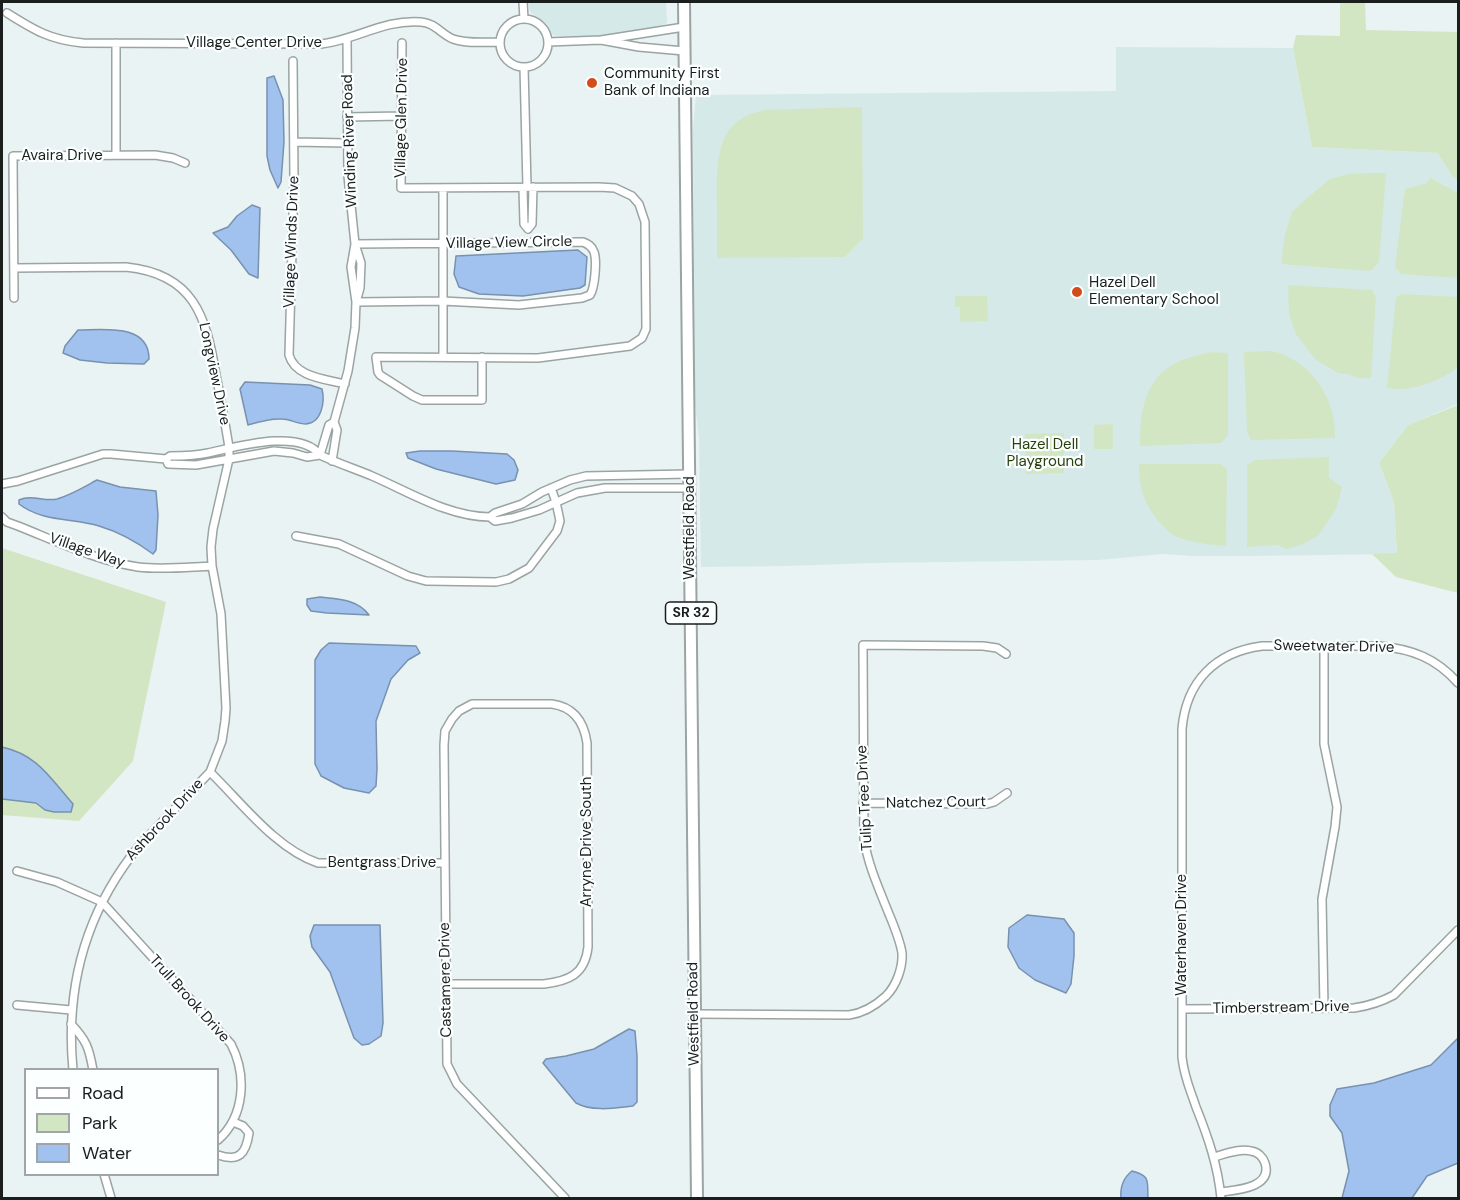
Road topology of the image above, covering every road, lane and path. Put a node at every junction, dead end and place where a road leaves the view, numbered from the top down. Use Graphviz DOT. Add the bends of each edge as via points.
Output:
graph roads {
  1 [pos="524,2"];
  2 [pos="684,2"];
  3 [pos="7,13"];
  4 [pos="524,19"];
  5 [pos="684,27"];
  6 [pos="347,39"];
  7 [pos="601,40"];
  8 [pos="500,42"];
  9 [pos="548,42"];
  10 [pos="116,43"];
  11 [pos="402,43"];
  12 [pos="684,51"];
  13 [pos="294,61"];
  14 [pos="524,67"];
  15 [pos="347,117"];
  16 [pos="402,117"];
  17 [pos="294,142"];
  18 [pos="347,143"];
  19 [pos="116,155"];
  20 [pos="185,164"];
  21 [pos="443,188"];
  22 [pos="528,188"];
  23 [pos="528,243"];
  24 [pos="355,244"];
  25 [pos="443,244"];
  26 [pos="14,268"];
  27 [pos="14,298"];
  28 [pos="443,301"];
  29 [pos="356,302"];
  30 [pos="443,356"];
  31 [pos="482,357"];
  32 [pos="345,384"];
  33 [pos="334,422"];
  34 [pos="229,447"];
  35 [pos="320,455"];
  36 [pos="166,459"];
  37 [pos="229,459"];
  38 [pos="332,461"];
  39 [pos="689,474"];
  40 [pos="2,484"];
  41 [pos="551,488"];
  42 [pos="690,488"];
  43 [pos="556,502"];
  44 [pos="2,517"];
  45 [pos="490,517"];
  46 [pos="296,536"];
  47 [pos="212,566"];
  48 [pos="1324,646"];
  49 [pos="1006,654"];
  50 [pos="1206,671"];
  51 [pos="1458,683"];
  52 [pos="576,714"];
  53 [pos="210,772"];
  54 [pos="1007,794"];
  55 [pos="863,803"];
  56 [pos="445,863"];
  57 [pos="17,871"];
  58 [pos="102,902"];
  59 [pos="1458,930"];
  60 [pos="446,984"];
  61 [pos="17,1005"];
  62 [pos="1324,1008"];
  63 [pos="1182,1009"];
  64 [pos="71,1010"];
  65 [pos="694,1014"];
  66 [pos="71,1024"];
  67 [pos="73,1068"];
  68 [pos="93,1068"];
  69 [pos="233,1122"];
  70 [pos="219,1139"];
  71 [pos="219,1155"];
  72 [pos="1214,1157"];
  73 [pos="105,1176"];
  74 [pos="1221,1196"];
  75 [pos="111,1198"];
  76 [pos="564,1198"];
  77 [pos="697,1198"];
  1 -- 4 [label="street"];
  2 -- 5 [label="main road, Westfield Road / SR 32"];
  3 -- 10 [label="street, Village Center Drive" via="55,39"];
  4 -- 8 [label="street" via="505,28"];
  4 -- 9 [label="street" via="538,24"];
  5 -- 7 [label="street"];
  5 -- 12 [label="main road, Westfield Road / SR 32"];
  6 -- 8 [label="street, Village Center Drive" via="386,24 420,22 457,40"];
  6 -- 10 [label="street, Village Center Drive" via="321,44"];
  6 -- 15 [label="street, Winding River Road"];
  7 -- 9 [label="street"];
  7 -- 12 [label="street"];
  8 -- 14 [label="street" via="507,60"];
  9 -- 14 [label="street" via="542,60"];
  10 -- 19 [label="street"];
  11 -- 16 [label="street, Village Glen Drive"];
  12 -- 39 [label="main road, Westfield Road / SR 32"];
  13 -- 17 [label="street, Village Winds Drive"];
  14 -- 22 [label="street"];
  15 -- 16 [label="street"];
  15 -- 18 [label="street, Winding River Road"];
  16 -- 21 [label="street, Village Glen Drive" via="401,188"];
  17 -- 18 [label="street"];
  17 -- 32 [label="street, Village Winds Drive" via="289,355 300,371"];
  18 -- 24 [label="street, Winding River Road"];
  19 -- 20 [label="street, Avaira Drive" via="166,156"];
  19 -- 26 [label="street, Avaira Drive" via="13,156"];
  21 -- 22 [label="street"];
  21 -- 25 [label="street"];
  22 -- 23 [label="street" via="524,224"];
  22 -- 31 [label="street" via="606,187 635,198 646,227 645,333 630,346 556,356"];
  23 -- 25 [label="street, Village View Circle"];
  23 -- 28 [label="street, Village View Circle" via="583,242 590,246 594,254 593,292 582,298 533,304"];
  24 -- 25 [label="street, Village View Circle"];
  24 -- 29 [label="street, Winding River Road" via="361,263"];
  25 -- 28 [label="street"];
  26 -- 27 [label="street"];
  26 -- 34 [label="street, Longview Drive" via="140,268 173,281 195,302 203,318"];
  28 -- 29 [label="street, Village View Circle"];
  28 -- 30 [label="street"];
  29 -- 32 [label="street, Winding River Road" via="352,355"];
  30 -- 31 [label="street"];
  30 -- 31 [label="street" via="376,357 377,368 380,375 422,399 482,399"];
  32 -- 33 [label="street, Winding River Road"];
  33 -- 35 [label="street, Winding River Road" via="329,425"];
  33 -- 38 [label="street, Winding River Road" via="337,430"];
  34 -- 35 [label="street" via="286,441 315,448"];
  34 -- 36 [label="street"];
  34 -- 37 [label="street, Longview Drive"];
  35 -- 37 [label="street" via="307,457 274,451"];
  35 -- 38 [label="street"];
  36 -- 37 [label="street" via="168,464 182,465"];
  36 -- 40 [label="street" via="103,454"];
  37 -- 47 [label="street, Ashbrook Drive" via="213,529"];
  38 -- 45 [label="street" via="455,512"];
  39 -- 41 [label="street" via="586,476"];
  39 -- 42 [label="main road, Westfield Road / SR 32"];
  41 -- 43 [label="street"];
  41 -- 45 [label="street"];
  42 -- 43 [label="street" via="605,488"];
  42 -- 65 [label="main road, Westfield Road / SR 32"];
  43 -- 45 [label="street" via="512,518 495,521"];
  43 -- 46 [label="street" via="560,522 545,548 522,573 496,582 426,581 339,544"];
  44 -- 47 [label="street, Village Way" via="130,566"];
  47 -- 53 [label="street, Ashbrook Drive" via="221,614 226,708 222,741"];
  48 -- 50 [label="street, Sweetwater Drive" via="1254,647 1231,654"];
  48 -- 51 [label="street, Sweetwater Drive" via="1408,650 1434,662"];
  48 -- 62 [label="street" via="1324,744 1337,807 1322,899"];
  49 -- 55 [label="street, Tulip Tree Drive" via="983,646 862,645"];
  50 -- 63 [label="street, Waterhaven Drive" via="1188,700 1182,729"];
  52 -- 56 [label="street, Castamere Drive" via="552,704 472,704 459,711 444,735"];
  52 -- 60 [label="street, Arryne Drive South" via="587,743 585,959 573,977 544,984"];
  53 -- 56 [label="street, Bentgrass Drive" via="269,832 312,861"];
  53 -- 58 [label="street, Ashbrook Drive" via="134,852"];
  54 -- 55 [label="street, Natchez Court" via="987,804"];
  55 -- 65 [label="street, Tulip Tree Drive" via="866,848 902,955 898,975 888,993 869,1009 855,1014"];
  56 -- 60 [label="street, Castamere Drive"];
  57 -- 58 [label="street" via="57,882"];
  58 -- 64 [label="street, Ashbrook Drive" via="82,953"];
  58 -- 69 [label="street, Trull Brook Drive" via="231,1044 240,1076 240,1101"];
  59 -- 62 [label="street, Timberstream Drive" via="1394,995 1365,1006"];
  60 -- 76 [label="street, Castamere Drive" via="447,1064 452,1076"];
  61 -- 64 [label="street"];
  62 -- 63 [label="street, Timberstream Drive"];
  63 -- 72 [label="street, Waterhaven Drive" via="1184,1076"];
  64 -- 66 [label="street, Ashbrook Drive"];
  65 -- 77 [label="main road, Westfield Road / SR 32"];
  66 -- 67 [label="street, Ashbrook Drive"];
  66 -- 68 [label="street" via="84,1038"];
  69 -- 70 [label="street, Trull Brook Drive"];
  69 -- 71 [label="street" via="249,1133 244,1152 235,1158"];
  72 -- 74 [label="street, Waterhaven Drive"];
  72 -- 74 [label="street" via="1252,1151 1265,1162 1266,1172 1258,1184"];
  73 -- 75 [label="street"];
}
